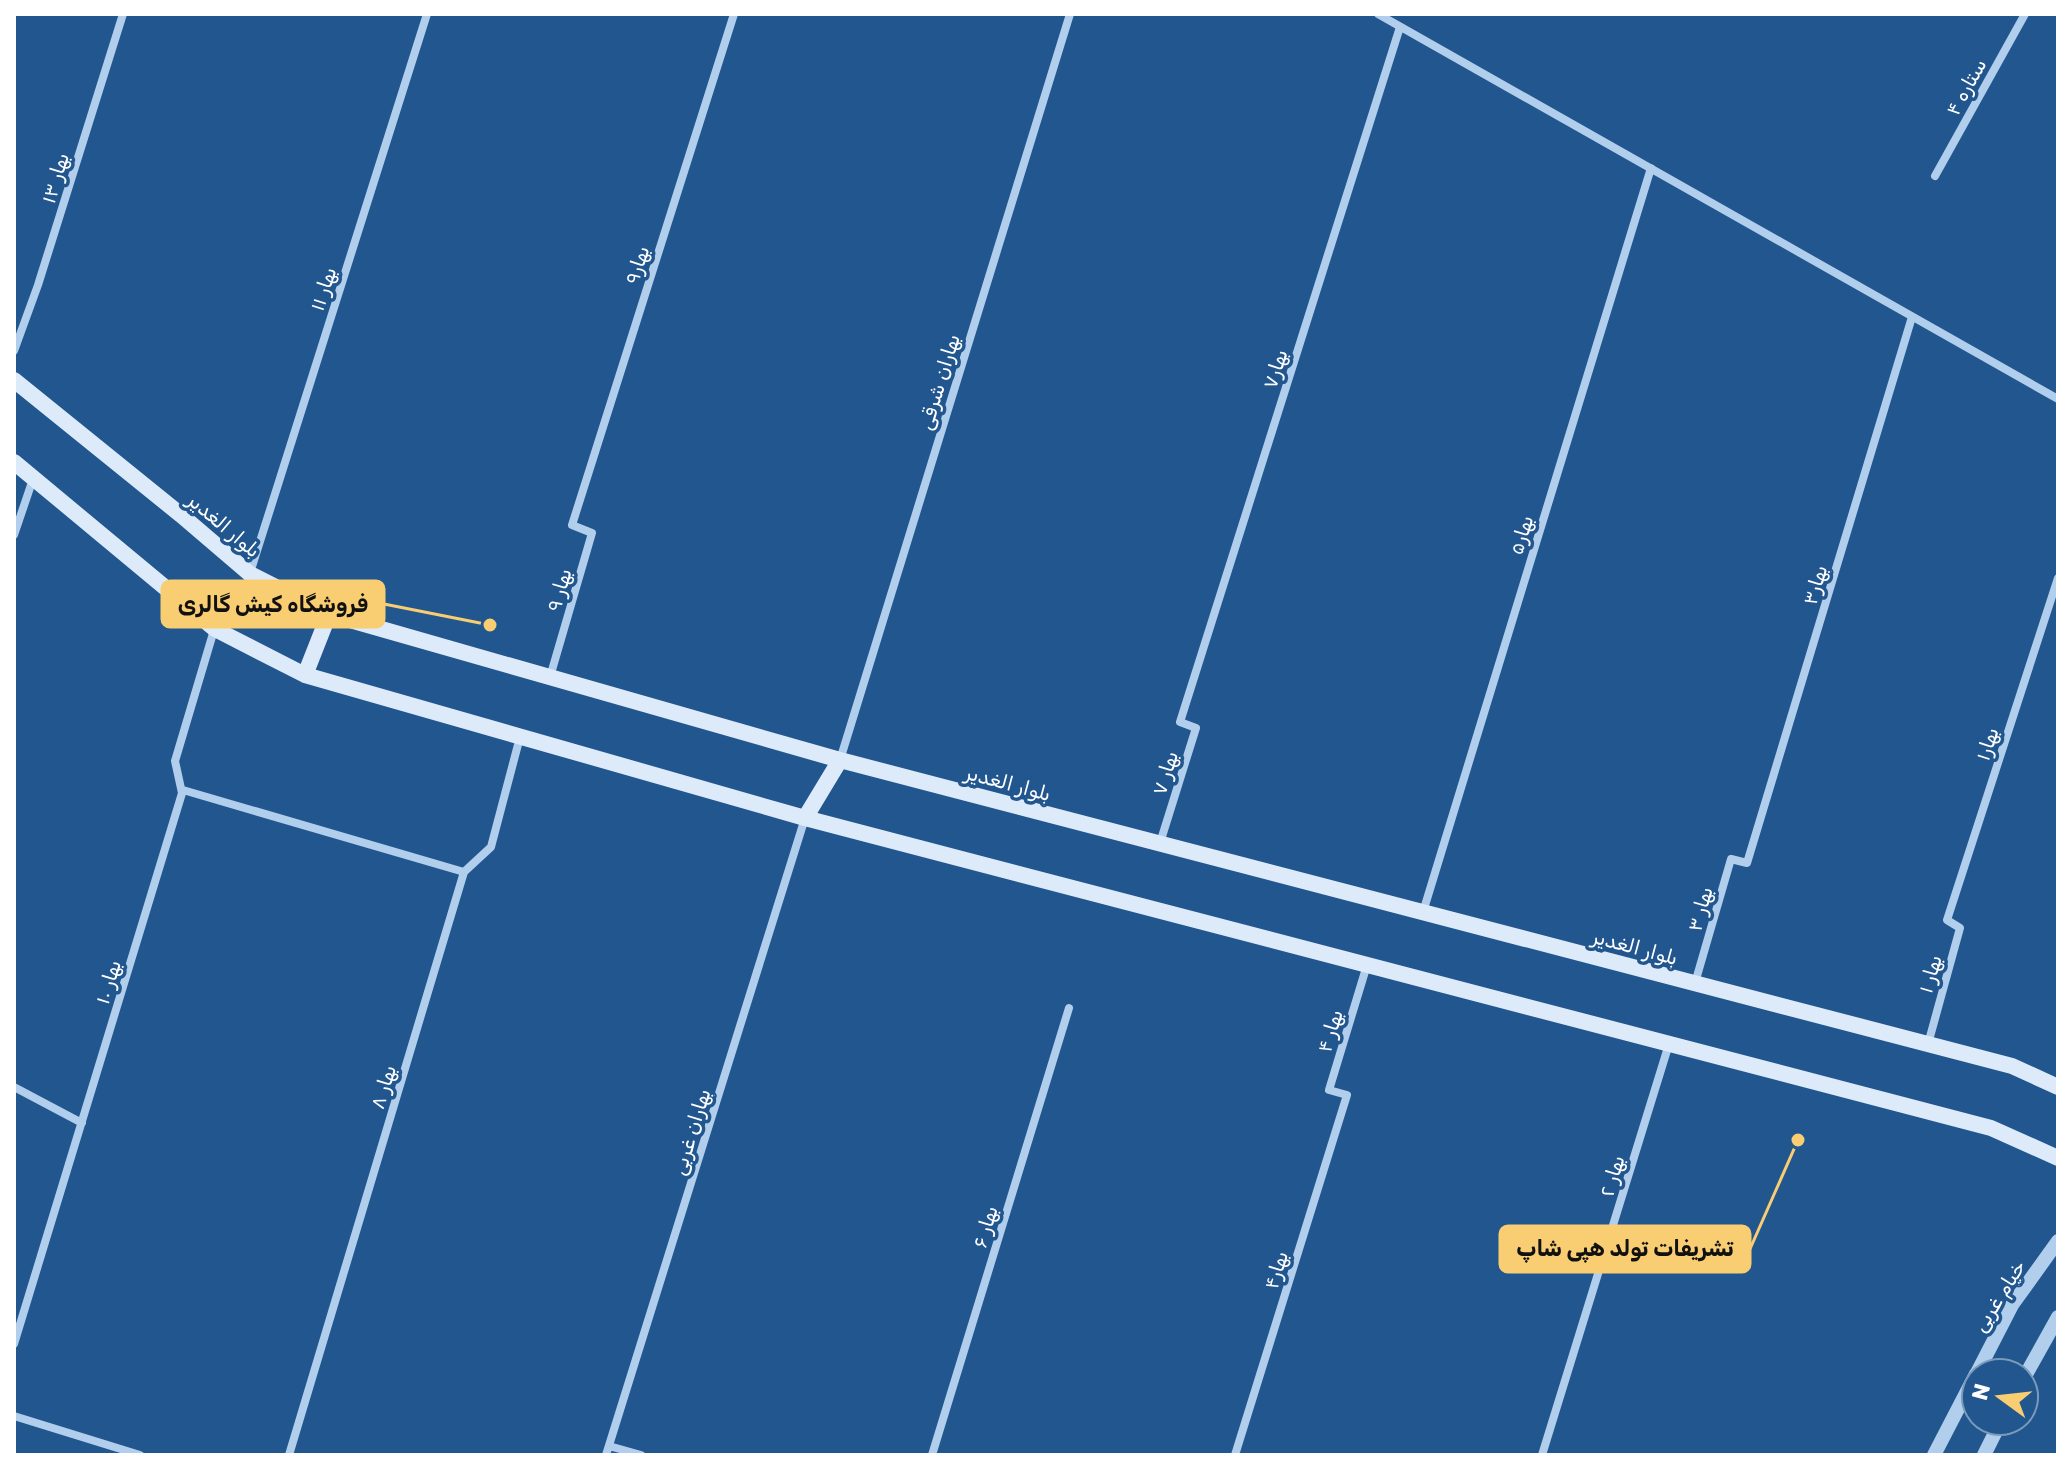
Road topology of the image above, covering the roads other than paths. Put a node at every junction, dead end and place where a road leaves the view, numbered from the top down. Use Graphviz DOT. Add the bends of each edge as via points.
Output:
graph roads {
  1 [pos="123,14"];
  2 [pos="427,14"];
  3 [pos="734,14"];
  4 [pos="1070,14"];
  5 [pos="1378,14"];
  6 [pos="2025,14"];
  7 [pos="1400,27"];
  8 [pos="1651,168"];
  9 [pos="1935,176"];
  10 [pos="1912,317"];
  11 [pos="14,351"];
  12 [pos="14,380"];
  13 [pos="2058,399"];
  14 [pos="14,462"];
  15 [pos="34,478"];
  16 [pos="572,525"];
  17 [pos="14,535"];
  18 [pos="250,574"];
  19 [pos="2058,578"];
  20 [pos="329,614"];
  21 [pos="215,629"];
  22 [pos="305,675"];
  23 [pos="550,677"];
  24 [pos="1180,722"];
  25 [pos="520,737"];
  26 [pos="840,760"];
  27 [pos="183,790"];
  28 [pos="805,818"];
  29 [pos="1160,843"];
  30 [pos="1747,863"];
  31 [pos="464,872"];
  32 [pos="1423,912"];
  33 [pos="1947,920"];
  34 [pos="1367,965"];
  35 [pos="1695,983"];
  36 [pos="1069,1008"];
  37 [pos="1669,1044"];
  38 [pos="1928,1044"];
  39 [pos="14,1087"];
  40 [pos="2058,1087"];
  41 [pos="1347,1095"];
  42 [pos="82,1123"];
  43 [pos="2058,1158"];
  44 [pos="2058,1241"];
  45 [pos="2058,1317"];
  46 [pos="14,1344"];
  47 [pos="1985,1357"];
  48 [pos="2036,1357"];
  49 [pos="1960,1405"];
  50 [pos="14,1416"];
  51 [pos="1993,1437"];
  52 [pos="608,1450"];
  53 [pos="140,1455"];
  54 [pos="289,1455"];
  55 [pos="641,1455"];
  56 [pos="932,1455"];
  57 [pos="1235,1455"];
  58 [pos="1542,1455"];
  59 [pos="1934,1455"];
  60 [pos="1984,1455"];
  1 -- 11 [label="street, بهار ۱۳"];
  2 -- 18 [label="street, بهار ۱۱"];
  3 -- 16 [label="street, بهار۹"];
  4 -- 26 [label="street, بهاران شرقی"];
  5 -- 7 [label="street"];
  6 -- 9 [label="street, ستاره ۴"];
  7 -- 8 [label="street"];
  7 -- 24 [label="street, بهار۷"];
  8 -- 10 [label="street"];
  8 -- 32 [label="street, بهار۵"];
  10 -- 13 [label="street"];
  10 -- 30 [label="street, بهار۳"];
  12 -- 18 [label="main road, بلوار الغدیر"];
  14 -- 15 [label="main road"];
  15 -- 17 [label="street"];
  15 -- 21 [label="main road"];
  16 -- 23 [label="street, بهار ۹" via="592,533"];
  18 -- 20 [label="main road, بلوار الغدیر"];
  19 -- 33 [label="street, بهار۱"];
  20 -- 22 [label="main road"];
  20 -- 23 [label="main road, بلوار الغدیر"];
  21 -- 22 [label="main road"];
  21 -- 27 [label="street, بهار ۱۰" via="175,761"];
  22 -- 25 [label="main road"];
  23 -- 26 [label="main road, بلوار الغدیر"];
  24 -- 29 [label="street, بهار ۷" via="1196,728"];
  25 -- 28 [label="main road"];
  25 -- 31 [label="street, بهار ۸" via="491,847"];
  26 -- 28 [label="main road"];
  26 -- 29 [label="main road, بلوار الغدیر"];
  27 -- 31 [label="street"];
  27 -- 42 [label="street"];
  27 -- 46 [label="street, بهار ۱۰"];
  28 -- 34 [label="main road"];
  28 -- 52 [label="street, بهاران غربی"];
  29 -- 32 [label="main road, بلوار الغدیر"];
  30 -- 35 [label="street, بهار ۳" via="1731,859"];
  31 -- 54 [label="street, بهار ۸"];
  32 -- 35 [label="main road, بلوار الغدیر"];
  33 -- 38 [label="street, بهار ۱" via="1960,928"];
  34 -- 37 [label="main road"];
  34 -- 41 [label="street, بهار ۴" via="1329,1090"];
  35 -- 38 [label="main road, بلوار الغدیر"];
  36 -- 56 [label="street, بهار ۶"];
  37 -- 43 [label="main road" via="1991,1128"];
  37 -- 58 [label="street, بهار ۲"];
  38 -- 40 [label="main road, بلوار الغدیر" via="2012,1066"];
  39 -- 42 [label="street"];
  41 -- 57 [label="street, بهار۴"];
  42 -- 46 [label="street"];
  44 -- 47 [label="street, خیام غربی" via="2012,1305"];
  45 -- 48 [label="street"];
  49 -- 59 [label="street, خیام غربی"];
  50 -- 53 [label="street"];
  51 -- 60 [label="street"];
  52 -- 55 [label="street"];
}
